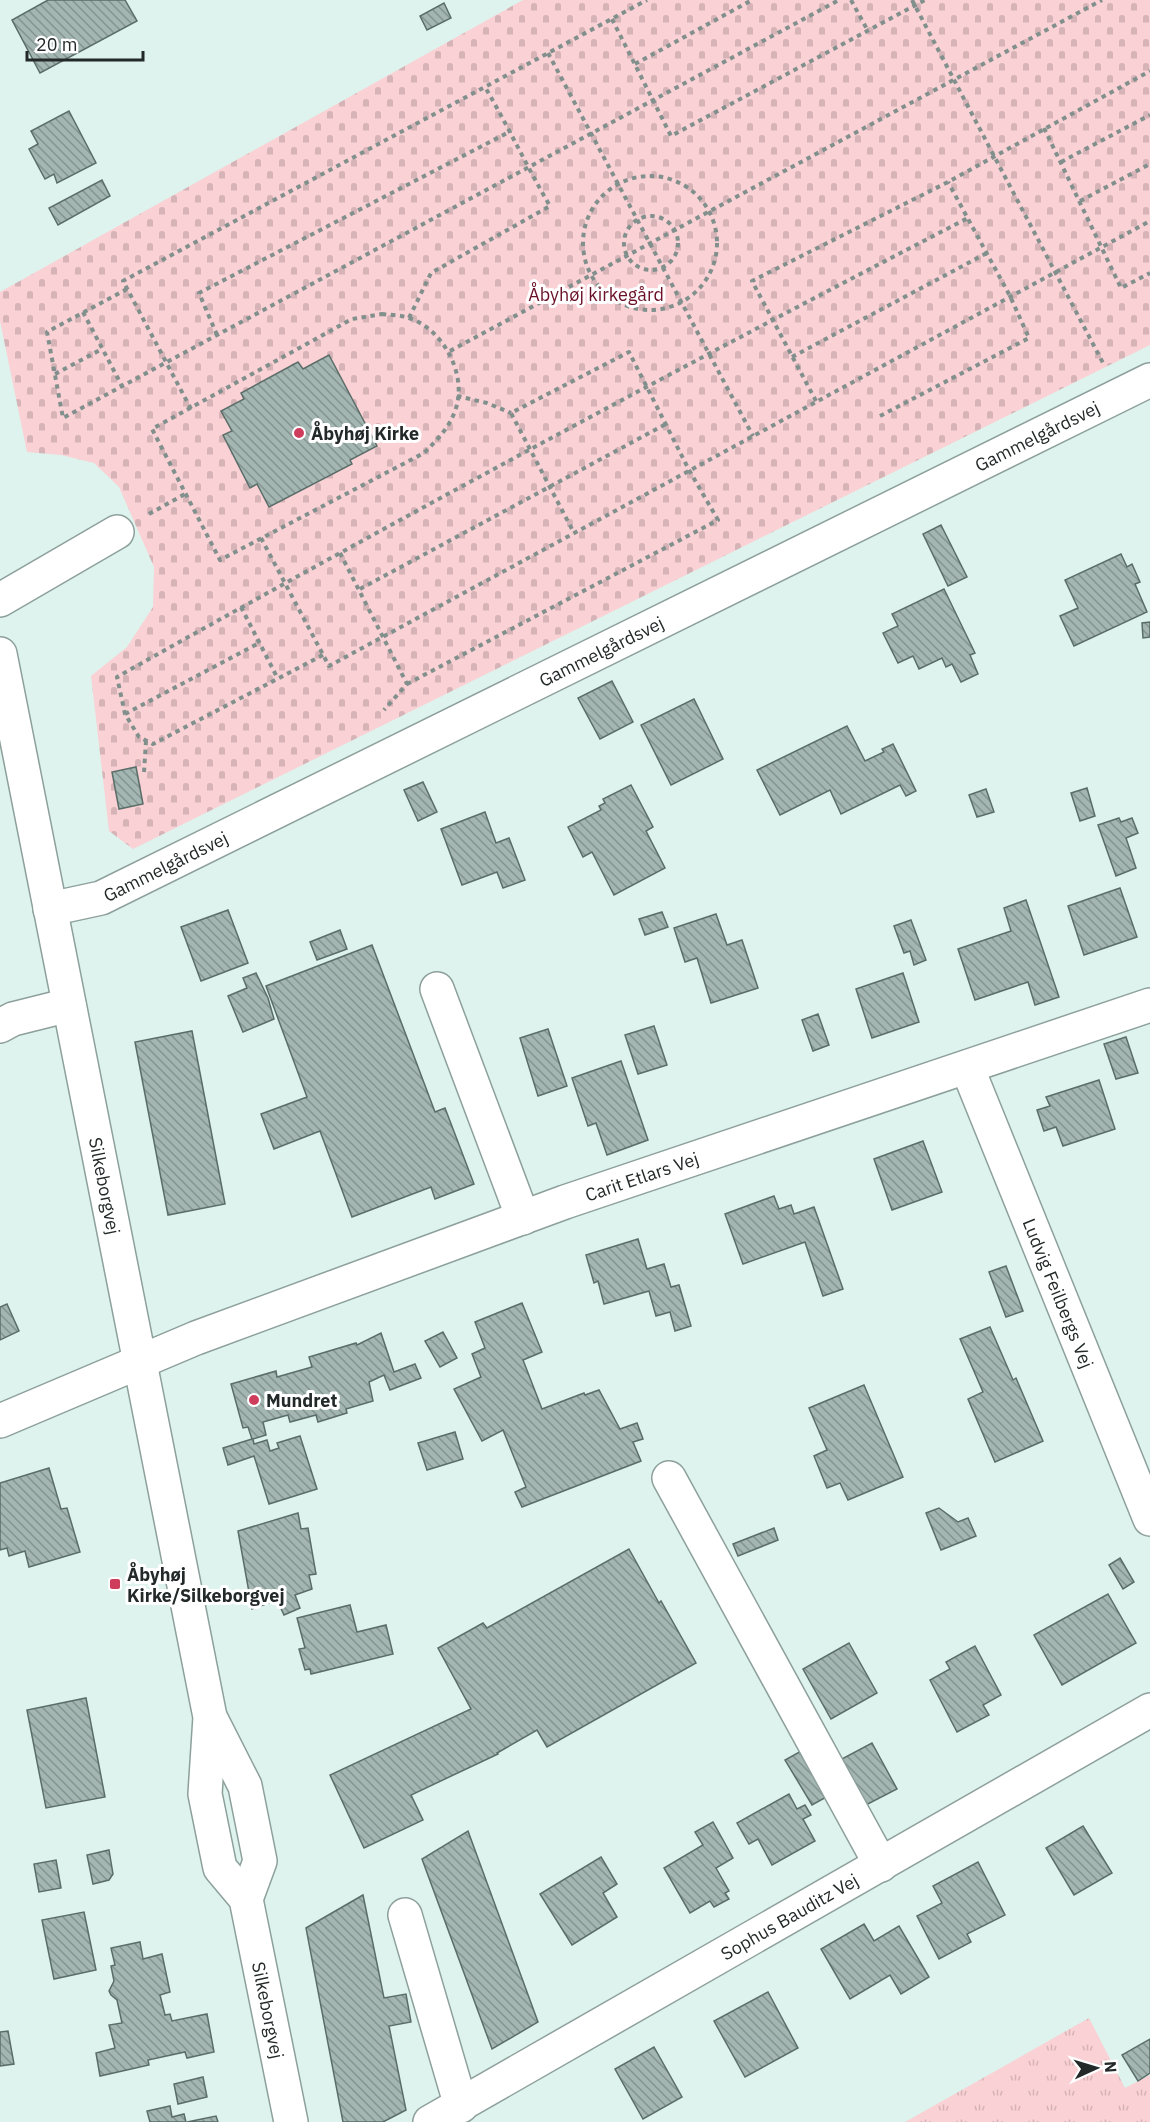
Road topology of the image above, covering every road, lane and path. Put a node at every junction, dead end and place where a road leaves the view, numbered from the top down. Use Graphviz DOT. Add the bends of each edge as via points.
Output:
graph roads {
  1 [pos="647,0"];
  2 [pos="752,0"];
  3 [pos="839,0"];
  4 [pos="851,0"];
  5 [pos="912,0"];
  6 [pos="925,0"];
  7 [pos="1102,0"];
  8 [pos="915,6"];
  9 [pos="612,19"];
  10 [pos="868,31"];
  11 [pos="548,53"];
  12 [pos="635,64"];
  13 [pos="1150,71"];
  14 [pos="954,80"];
  15 [pos="485,87"];
  16 [pos="653,100"];
  17 [pos="1150,115"];
  18 [pos="1044,128"];
  19 [pos="511,131"];
  20 [pos="591,134"];
  21 [pos="994,155"];
  22 [pos="1061,162"];
  23 [pos="1150,164"];
  24 [pos="528,168"];
  25 [pos="948,182"];
  26 [pos="618,184"];
  27 [pos="1080,201"];
  28 [pos="710,211"];
  29 [pos="968,218"];
  30 [pos="638,220"];
  31 [pos="1150,221"];
  32 [pos="675,230"];
  33 [pos="650,243"];
  34 [pos="1102,246"];
  35 [pos="987,253"];
  36 [pos="627,256"];
  37 [pos="663,267"];
  38 [pos="1055,271"];
  39 [pos="1150,273"];
  40 [pos="590,276"];
  41 [pos="127,289"];
  42 [pos="1010,296"];
  43 [pos="682,303"];
  44 [pos="83,312"];
  45 [pos="410,318"];
  46 [pos="772,319"];
  47 [pos="217,335"];
  48 [pos="102,349"];
  49 [pos="450,351"];
  50 [pos="709,353"];
  51 [pos="792,357"];
  52 [pos="167,362"];
  53 [pos="55,374"];
  54 [pos="1150,380"];
  55 [pos="122,386"];
  56 [pos="648,386"];
  57 [pos="1120,395"];
  58 [pos="457,396"];
  59 [pos="816,401"];
  60 [pos="192,408"];
  61 [pos="511,413"];
  62 [pos="880,416"];
  63 [pos="666,424"];
  64 [pos="753,436"];
  65 [pos="530,450"];
  66 [pos="689,470"];
  67 [pos="549,486"];
  68 [pos="185,494"];
  69 [pos="117,532"];
  70 [pos="574,533"];
  71 [pos="261,538"];
  72 [pos="340,553"];
  73 [pos="284,583"];
  74 [pos="360,589"];
  75 [pos="0,600"];
  76 [pos="241,607"];
  77 [pos="382,637"];
  78 [pos="259,643"];
  79 [pos="0,654"];
  80 [pos="323,655"];
  81 [pos="278,679"];
  82 [pos="407,684"];
  83 [pos="384,710"];
  84 [pos="125,714"];
  85 [pos="146,741"];
  86 [pos="144,772"];
  87 [pos="50,909"];
  88 [pos="437,989"];
  89 [pos="69,1005"];
  90 [pos="1150,1005"];
  91 [pos="0,1026"];
  92 [pos="967,1067"];
  93 [pos="523,1218"];
  94 [pos="140,1361"];
  95 [pos="0,1421"];
  96 [pos="669,1478"];
  97 [pos="1150,1519"];
  98 [pos="1150,1710"];
  99 [pos="881,1864"];
  100 [pos="405,1915"];
  101 [pos="460,2106"];
  102 [pos="291,2122"];
  103 [pos="430,2122"];
  1 -- 9 [label="path"];
  2 -- 12 [label="path"];
  3 -- 16 [label="path"];
  4 -- 10 [label="path"];
  5 -- 8 [label="path"];
  6 -- 8 [label="path"];
  7 -- 14 [label="path"];
  8 -- 10 [label="path"];
  8 -- 14 [label="path"];
  9 -- 11 [label="path"];
  9 -- 12 [label="path"];
  10 -- 16 [label="path" via="671,136"];
  11 -- 15 [label="path"];
  11 -- 20 [label="path"];
  12 -- 16 [label="path"];
  13 -- 18 [label="path"];
  14 -- 21 [label="path"];
  14 -- 28 [label="path"];
  15 -- 19 [label="path"];
  15 -- 41 [label="path" via="123,280"];
  16 -- 20 [label="path"];
  17 -- 22 [label="path"];
  18 -- 21 [label="path"];
  18 -- 22 [label="path"];
  19 -- 24 [label="path"];
  19 -- 47 [label="path" via="199,293"];
  20 -- 24 [label="path"];
  20 -- 26 [label="path"];
  21 -- 25 [label="path"];
  21 -- 38 [label="path"];
  22 -- 27 [label="path"];
  23 -- 27 [label="path"];
  24 -- 45 [label="path" via="549,206 431,273"];
  24 -- 47 [label="path"];
  25 -- 29 [label="path"];
  25 -- 46 [label="path" via="752,281"];
  26 -- 28 [label="path" via="646,176 665,177 699,195"];
  26 -- 30 [label="path"];
  26 -- 40 [label="path" via="596,202 586,219 583,248"];
  27 -- 34 [label="path"];
  28 -- 32 [label="path"];
  28 -- 43 [label="path" via="718,249 713,268 704,285"];
  29 -- 35 [label="path"];
  29 -- 46 [label="path"];
  30 -- 32 [label="path" via="656,216"];
  30 -- 33 [label="path"];
  30 -- 36 [label="path" via="626,232"];
  31 -- 34 [label="path"];
  32 -- 33 [label="path"];
  32 -- 37 [label="path" via="676,254"];
  33 -- 36 [label="path"];
  33 -- 37 [label="path"];
  34 -- 38 [label="path"];
  34 -- 39 [label="path" via="1121,288"];
  35 -- 42 [label="path"];
  35 -- 51 [label="path"];
  36 -- 37 [label="path" via="635,266 646,270"];
  36 -- 40 [label="path"];
  37 -- 43 [label="path"];
  38 -- 42 [label="path"];
  38 -- 57 [label="path"];
  40 -- 43 [label="path" via="617,303 635,310 655,311"];
  40 -- 49 [label="path"];
  41 -- 44 [label="path"];
  41 -- 52 [label="path"];
  42 -- 59 [label="path"];
  42 -- 62 [label="path" via="1029,338"];
  43 -- 50 [label="path"];
  44 -- 48 [label="path"];
  44 -- 53 [label="path" via="47,332"];
  45 -- 49 [label="path" via="432,330"];
  45 -- 60 [label="path" via="382,314 352,319"];
  46 -- 50 [label="path"];
  46 -- 51 [label="path"];
  47 -- 52 [label="path"];
  48 -- 53 [label="path"];
  48 -- 55 [label="path"];
  49 -- 58 [label="path"];
  50 -- 56 [label="path"];
  50 -- 64 [label="path"];
  51 -- 59 [label="path"];
  52 -- 55 [label="path"];
  52 -- 60 [label="path"];
  53 -- 55 [label="path" via="63,417"];
  54 -- 57 [label="street, Gammelgårdsvej"];
  56 -- 61 [label="path" via="629,352"];
  56 -- 63 [label="path"];
  56 -- 65 [label="path"];
  57 -- 87 [label="street, Gammelgårdsvej" via="101,898"];
  58 -- 61 [label="path"];
  58 -- 71 [label="path" via="457,407 445,432 424,453"];
  59 -- 64 [label="path"];
  60 -- 68 [label="path" via="152,429"];
  61 -- 65 [label="path"];
  63 -- 66 [label="path"];
  63 -- 67 [label="path"];
  64 -- 66 [label="path"];
  65 -- 67 [label="path"];
  65 -- 72 [label="path"];
  66 -- 70 [label="path"];
  66 -- 82 [label="path" via="718,519"];
  67 -- 70 [label="path"];
  67 -- 74 [label="path"];
  68 -- 69 [label="path"];
  68 -- 71 [label="path" via="220,560"];
  69 -- 75 [label="street"];
  70 -- 77 [label="path"];
  71 -- 73 [label="path"];
  72 -- 73 [label="path"];
  72 -- 74 [label="path"];
  73 -- 76 [label="path"];
  73 -- 80 [label="path"];
  74 -- 77 [label="path"];
  76 -- 78 [label="path"];
  76 -- 84 [label="path" via="117,677"];
  77 -- 80 [label="path" via="329,666"];
  77 -- 82 [label="path"];
  78 -- 81 [label="path"];
  78 -- 84 [label="path"];
  79 -- 87 [label="street, Silkeborgvej"];
  80 -- 81 [label="path"];
  81 -- 85 [label="path" via="153,744"];
  82 -- 83 [label="path"];
  84 -- 85 [label="path" via="139,737"];
  85 -- 86 [label="path"];
  87 -- 89 [label="street, Silkeborgvej"];
  88 -- 93 [label="street"];
  89 -- 91 [label="street"];
  89 -- 94 [label="street, Silkeborgvej"];
  90 -- 92 [label="street, Carit Etlars Vej"];
  92 -- 93 [label="street, Carit Etlars Vej"];
  92 -- 97 [label="street, Ludvig Feilbergs Vej"];
  93 -- 94 [label="street, Carit Etlars Vej"];
  94 -- 95 [label="street, Carit Etlars Vej"];
  94 -- 102 [label="street, Silkeborgvej" via="210,1717 245,1786 260,1861 246,1899"];
  96 -- 99 [label="street"];
  98 -- 99 [label="street, Sophus Bauditz Vej"];
  99 -- 101 [label="street, Sophus Bauditz Vej"];
  100 -- 101 [label="street"];
  101 -- 103 [label="street, Sophus Bauditz Vej"];
}
